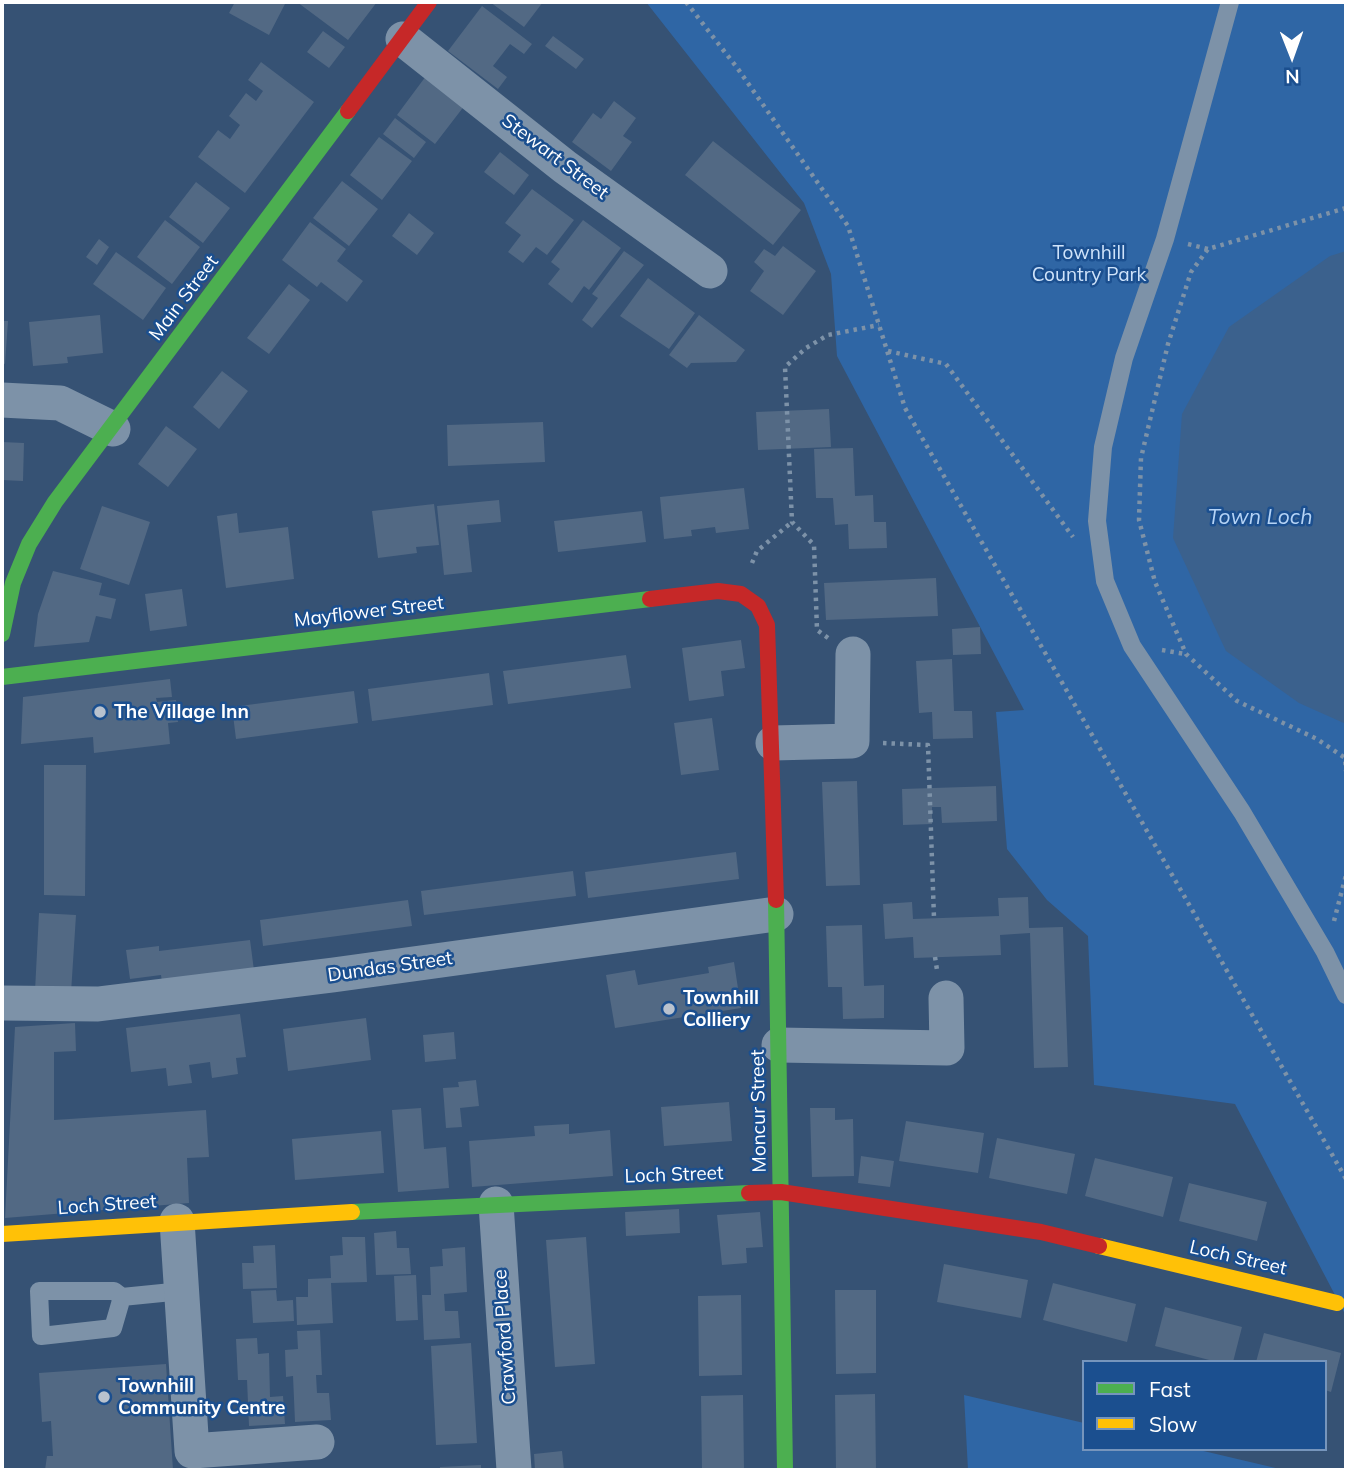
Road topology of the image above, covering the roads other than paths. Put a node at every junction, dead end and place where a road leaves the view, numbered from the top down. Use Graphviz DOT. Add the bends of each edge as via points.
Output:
graph roads {
  1 [pos="429,2"];
  2 [pos="1230,2"];
  3 [pos="403,39"];
  4 [pos="710,271"];
  5 [pos="2,400"];
  6 [pos="113,429"];
  7 [pos="741,594"];
  8 [pos="2,634"];
  9 [pos="853,654"];
  10 [pos="2,677"];
  11 [pos="774,743"];
  12 [pos="776,914"];
  13 [pos="1346,995"];
  14 [pos="946,998"];
  15 [pos="2,1003"];
  16 [pos="779,1045"];
  17 [pos="781,1192"];
  18 [pos="496,1204"];
  19 [pos="177,1221"];
  20 [pos="2,1234"];
  21 [pos="182,1291"];
  22 [pos="122,1297"];
  23 [pos="1337,1303"];
  24 [pos="317,1442"];
  25 [pos="514,1470"];
  26 [pos="785,1470"];
  1 -- 3 [label="street, Main Street"];
  2 -- 13 [label="lane" via="1165,239 1124,358 1103,447 1097,521 1105,581 1132,646 1242,812"];
  3 -- 4 [label="street, Stewart Street" via="565,167"];
  3 -- 6 [label="street, Main Street"];
  5 -- 6 [label="street" via="60,403"];
  6 -- 8 [label="street, Main Street" via="55,502 29,544 13,583"];
  7 -- 10 [label="street, Mayflower Street" via="718,591"];
  7 -- 11 [label="street, Moncur Street" via="758,606 767,625"];
  9 -- 11 [label="street" via="852,741"];
  11 -- 12 [label="street, Moncur Street"];
  12 -- 15 [label="street, Dundas Street" via="99,1004"];
  12 -- 16 [label="street, Moncur Street"];
  14 -- 16 [label="street" via="947,1048"];
  16 -- 17 [label="street, Moncur Street"];
  17 -- 18 [label="street, Loch Street"];
  17 -- 23 [label="street, Loch Street" via="1041,1232"];
  17 -- 26 [label="street, Moncur Street"];
  18 -- 19 [label="street, Loch Street"];
  18 -- 25 [label="street, Crawford Place"];
  19 -- 20 [label="street, Loch Street"];
  19 -- 21 [label="street"];
  21 -- 22 [label="lane"];
  21 -- 24 [label="street" via="192,1451"];
  22 -- 22 [label="lane" via="113,1328 41,1336 39,1291 114,1290"];
}
